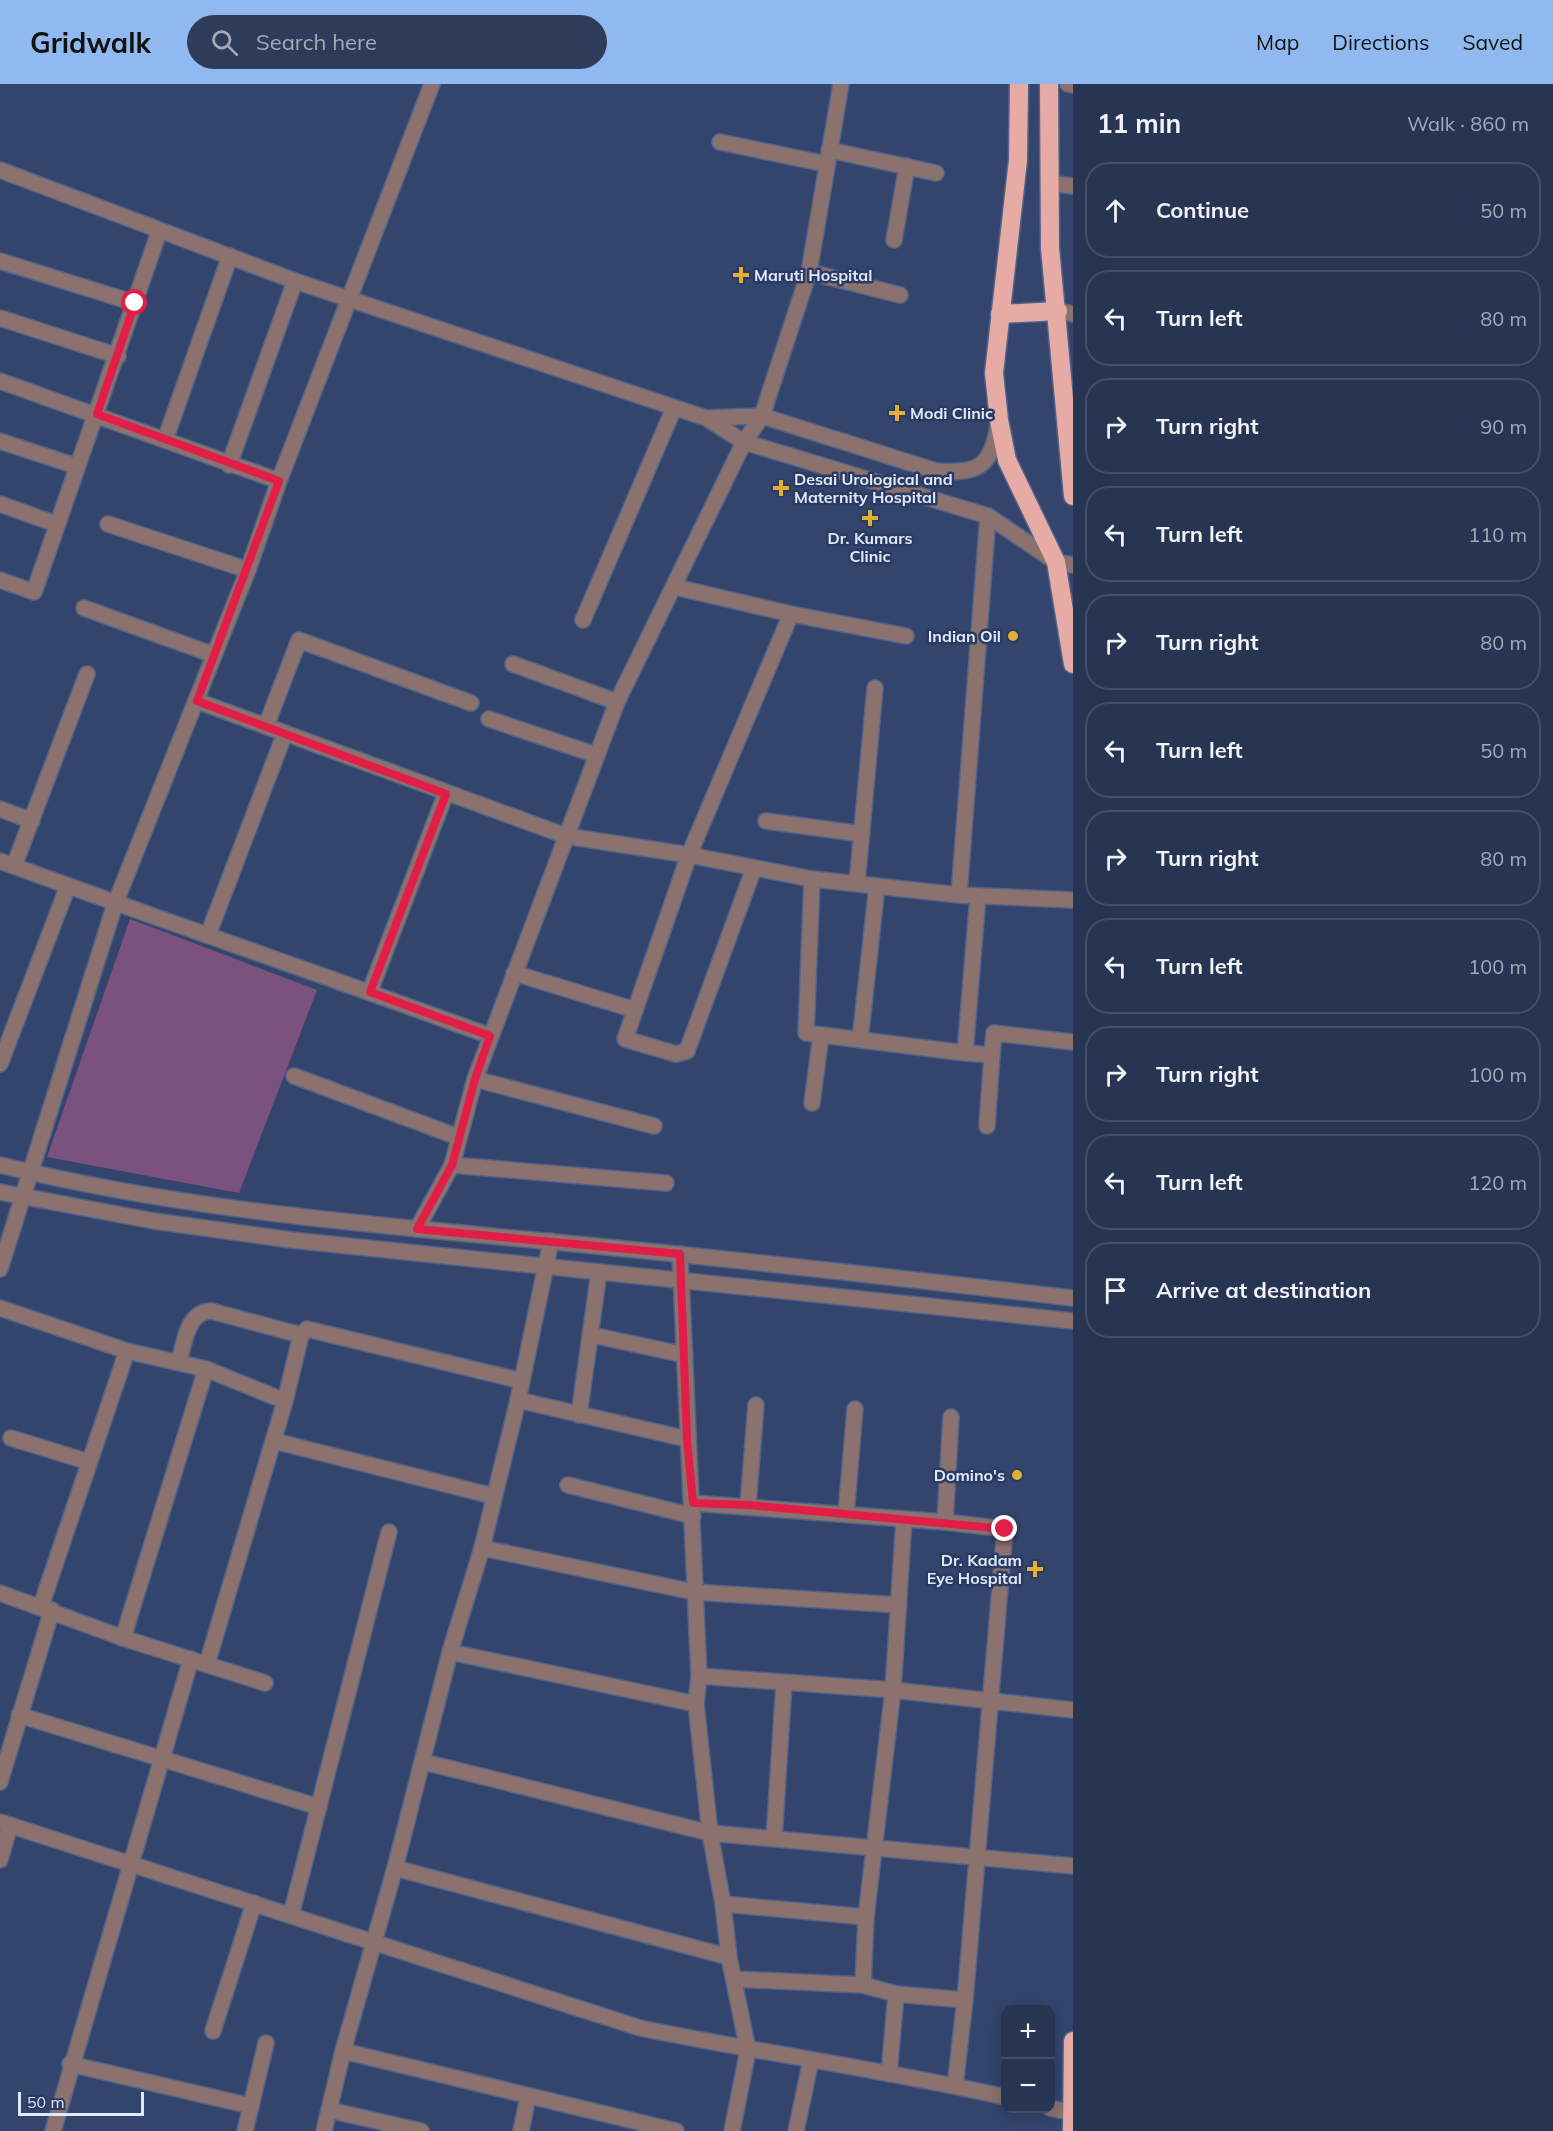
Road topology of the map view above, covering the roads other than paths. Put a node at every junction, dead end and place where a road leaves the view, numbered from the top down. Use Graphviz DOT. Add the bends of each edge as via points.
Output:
graph roads {
  1 [pos="432,84"];
  2 [pos="841,84"];
  3 [pos="1019,84"];
  4 [pos="1049,84"];
  5 [pos="1068,84"];
  6 [pos="1073,85"];
  7 [pos="720,142"];
  8 [pos="827,157"];
  9 [pos="907,166"];
  10 [pos="0,170"];
  11 [pos="936,173"];
  12 [pos="1049,183"];
  13 [pos="1073,186"];
  14 [pos="159,232"];
  15 [pos="894,240"];
  16 [pos="230,256"];
  17 [pos="0,261"];
  18 [pos="809,272"];
  19 [pos="296,281"];
  20 [pos="900,295"];
  21 [pos="350,300"];
  22 [pos="135,303"];
  23 [pos="1065,312"];
  24 [pos="1000,314"];
  25 [pos="0,318"];
  26 [pos="118,356"];
  27 [pos="0,381"];
  28 [pos="674,408"];
  29 [pos="97,414"];
  30 [pos="762,416"];
  31 [pos="706,418"];
  32 [pos="999,420"];
  33 [pos="165,440"];
  34 [pos="0,441"];
  35 [pos="744,442"];
  36 [pos="229,465"];
  37 [pos="76,466"];
  38 [pos="279,481"];
  39 [pos="1073,496"];
  40 [pos="0,504"];
  41 [pos="988,516"];
  42 [pos="57,524"];
  43 [pos="108,524"];
  44 [pos="1064,564"];
  45 [pos="248,570"];
  46 [pos="0,580"];
  47 [pos="675,587"];
  48 [pos="84,608"];
  49 [pos="791,614"];
  50 [pos="583,620"];
  51 [pos="906,636"];
  52 [pos="214,655"];
  53 [pos="513,664"];
  54 [pos="1073,664"];
  55 [pos="87,674"];
  56 [pos="875,688"];
  57 [pos="197,701"];
  58 [pos="617,702"];
  59 [pos="471,703"];
  60 [pos="489,719"];
  61 [pos="266,726"];
  62 [pos="285,733"];
  63 [pos="596,756"];
  64 [pos="446,794"];
  65 [pos="0,809"];
  66 [pos="32,820"];
  67 [pos="766,820"];
  68 [pos="862,834"];
  69 [pos="566,836"];
  70 [pos="689,855"];
  71 [pos="7,864"];
  72 [pos="754,868"];
  73 [pos="812,879"];
  74 [pos="857,883"];
  75 [pos="68,886"];
  76 [pos="877,886"];
  77 [pos="959,895"];
  78 [pos="978,896"];
  79 [pos="1073,900"];
  80 [pos="116,904"];
  81 [pos="208,935"];
  82 [pos="514,973"];
  83 [pos="370,992"];
  84 [pos="635,1010"];
  85 [pos="822,1035"];
  86 [pos="490,1036"];
  87 [pos="860,1041"];
  88 [pos="1073,1042"];
  89 [pos="965,1053"];
  90 [pos="992,1055"];
  91 [pos="0,1064"];
  92 [pos="294,1077"];
  93 [pos="475,1079"];
  94 [pos="812,1103"];
  95 [pos="654,1126"];
  96 [pos="987,1126"];
  97 [pos="458,1137"];
  98 [pos="0,1165"];
  99 [pos="452,1165"];
  100 [pos="30,1172"];
  101 [pos="666,1183"];
  102 [pos="0,1192"];
  103 [pos="22,1198"];
  104 [pos="417,1229"];
  105 [pos="551,1241"];
  106 [pos="680,1254"];
  107 [pos="545,1267"];
  108 [pos="0,1269"];
  109 [pos="599,1272"];
  110 [pos="681,1280"];
  111 [pos="1073,1298"];
  112 [pos="0,1308"];
  113 [pos="1073,1321"];
  114 [pos="301,1335"];
  115 [pos="592,1335"];
  116 [pos="127,1351"];
  117 [pos="685,1355"];
  118 [pos="179,1361"];
  119 [pos="206,1369"];
  120 [pos="522,1381"];
  121 [pos="518,1400"];
  122 [pos="285,1401"];
  123 [pos="756,1405"];
  124 [pos="855,1409"];
  125 [pos="579,1415"];
  126 [pos="951,1417"];
  127 [pos="11,1438"];
  128 [pos="687,1439"];
  129 [pos="274,1441"];
  130 [pos="89,1462"];
  131 [pos="568,1485"];
  132 [pos="493,1496"];
  133 [pos="748,1505"];
  134 [pos="693,1510"];
  135 [pos="846,1514"];
  136 [pos="904,1519"];
  137 [pos="945,1522"];
  138 [pos="389,1532"];
  139 [pos="482,1548"];
  140 [pos="694,1592"];
  141 [pos="0,1593"];
  142 [pos="899,1605"];
  143 [pos="46,1608"];
  144 [pos="123,1638"];
  145 [pos="450,1652"];
  146 [pos="191,1659"];
  147 [pos="207,1664"];
  148 [pos="699,1676"];
  149 [pos="265,1683"];
  150 [pos="784,1683"];
  151 [pos="892,1690"];
  152 [pos="992,1702"];
  153 [pos="696,1704"];
  154 [pos="1073,1710"];
  155 [pos="20,1715"];
  156 [pos="161,1760"];
  157 [pos="424,1762"];
  158 [pos="0,1782"];
  159 [pos="319,1807"];
  160 [pos="5,1824"];
  161 [pos="710,1833"];
  162 [pos="774,1839"];
  163 [pos="874,1850"];
  164 [pos="977,1858"];
  165 [pos="0,1860"];
  166 [pos="129,1863"];
  167 [pos="1073,1866"];
  168 [pos="395,1868"];
  169 [pos="254,1904"];
  170 [pos="723,1904"];
  171 [pos="291,1915"];
  172 [pos="867,1917"];
  173 [pos="374,1942"];
  174 [pos="729,1957"];
  175 [pos="734,1978"];
  176 [pos="863,1985"];
  177 [pos="896,1994"];
  178 [pos="966,2000"];
  179 [pos="213,2031"];
  180 [pos="1073,2041"];
  181 [pos="266,2043"];
  182 [pos="748,2050"];
  183 [pos="343,2051"];
  184 [pos="811,2060"];
  185 [pos="70,2064"];
  186 [pos="889,2074"];
  187 [pos="955,2086"];
  188 [pos="1001,2096"];
  189 [pos="528,2097"];
  190 [pos="251,2106"];
  191 [pos="329,2110"];
  192 [pos="1055,2110"];
  193 [pos="1072,2119"];
  194 [pos="53,2131"];
  195 [pos="245,2131"];
  196 [pos="324,2131"];
  197 [pos="421,2131"];
  198 [pos="521,2131"];
  199 [pos="676,2131"];
  200 [pos="732,2131"];
  201 [pos="796,2131"];
  1 -- 21 [label="street"];
  2 -- 8 [label="street"];
  3 -- 24 [label="highway" via="1018,160"];
  4 -- 12 [label="highway"];
  5 -- 6 [label="street"];
  7 -- 8 [label="street"];
  8 -- 9 [label="street"];
  8 -- 18 [label="street"];
  9 -- 11 [label="street"];
  9 -- 15 [label="street"];
  10 -- 14 [label="street"];
  12 -- 13 [label="street"];
  12 -- 23 [label="highway" via="1050,248"];
  14 -- 16 [label="street"];
  14 -- 22 [label="street"];
  16 -- 19 [label="street"];
  16 -- 33 [label="street"];
  17 -- 22 [label="street"];
  18 -- 20 [label="street"];
  18 -- 30 [label="street"];
  19 -- 21 [label="street"];
  19 -- 36 [label="street"];
  21 -- 28 [label="street"];
  21 -- 38 [label="street"];
  22 -- 26 [label="street"];
  23 -- 24 [label="highway"];
  23 -- 39 [label="highway"];
  24 -- 32 [label="highway" via="994,373"];
  25 -- 26 [label="street"];
  26 -- 29 [label="street"];
  27 -- 29 [label="street"];
  28 -- 31 [label="street"];
  28 -- 50 [label="street"];
  29 -- 33 [label="street"];
  29 -- 37 [label="street"];
  30 -- 31 [label="street"];
  30 -- 32 [label="street" via="936,471 955,473 986,463"];
  30 -- 35 [label="street"];
  31 -- 35 [label="street"];
  32 -- 44 [label="highway" via="1007,460"];
  33 -- 36 [label="street"];
  34 -- 37 [label="street"];
  35 -- 41 [label="street"];
  35 -- 47 [label="street"];
  36 -- 38 [label="street"];
  37 -- 42 [label="street"];
  38 -- 45 [label="street"];
  40 -- 42 [label="street"];
  41 -- 44 [label="street"];
  41 -- 77 [label="street"];
  42 -- 46 [label="street" via="34,592"];
  43 -- 45 [label="street"];
  44 -- 54 [label="highway"];
  45 -- 52 [label="street"];
  47 -- 49 [label="street"];
  47 -- 58 [label="street"];
  48 -- 52 [label="street"];
  49 -- 51 [label="street"];
  49 -- 70 [label="street"];
  52 -- 57 [label="street"];
  53 -- 58 [label="street"];
  55 -- 66 [label="street"];
  56 -- 68 [label="street"];
  57 -- 61 [label="street"];
  57 -- 80 [label="street"];
  58 -- 63 [label="street"];
  59 -- 61 [label="street" via="299,640"];
  60 -- 63 [label="street"];
  61 -- 62 [label="street"];
  62 -- 64 [label="street"];
  62 -- 81 [label="street"];
  63 -- 69 [label="street"];
  64 -- 69 [label="street"];
  64 -- 83 [label="street"];
  65 -- 66 [label="street"];
  66 -- 71 [label="street"];
  67 -- 68 [label="street"];
  68 -- 74 [label="street"];
  69 -- 70 [label="street"];
  69 -- 82 [label="street"];
  70 -- 72 [label="street"];
  70 -- 84 [label="street"];
  71 -- 75 [label="street"];
  72 -- 73 [label="street"];
  72 -- 84 [label="street" via="687,1052 676,1054 625,1039"];
  73 -- 74 [label="street"];
  73 -- 85 [label="street" via="806,1033"];
  74 -- 76 [label="street"];
  75 -- 80 [label="street"];
  75 -- 91 [label="street"];
  76 -- 77 [label="street"];
  76 -- 87 [label="street"];
  77 -- 78 [label="street"];
  78 -- 79 [label="street"];
  78 -- 89 [label="street"];
  80 -- 81 [label="street"];
  80 -- 100 [label="street"];
  81 -- 83 [label="street"];
  82 -- 84 [label="street"];
  82 -- 86 [label="street"];
  83 -- 86 [label="street"];
  85 -- 87 [label="street"];
  85 -- 94 [label="street"];
  86 -- 93 [label="street"];
  87 -- 89 [label="street"];
  88 -- 90 [label="street" via="994,1033"];
  89 -- 90 [label="street"];
  90 -- 96 [label="street"];
  92 -- 97 [label="street"];
  93 -- 95 [label="street"];
  93 -- 97 [label="street"];
  97 -- 99 [label="street"];
  98 -- 100 [label="street"];
  99 -- 101 [label="street"];
  99 -- 104 [label="street"];
  100 -- 103 [label="street"];
  100 -- 104 [label="street" via="96,1188 252,1211"];
  102 -- 103 [label="street"];
  103 -- 107 [label="street" via="291,1240"];
  103 -- 108 [label="street"];
  104 -- 105 [label="street"];
  105 -- 106 [label="street"];
  105 -- 107 [label="street"];
  106 -- 110 [label="street"];
  106 -- 111 [label="street"];
  107 -- 109 [label="street"];
  107 -- 120 [label="street"];
  109 -- 110 [label="street"];
  109 -- 115 [label="street"];
  110 -- 113 [label="street"];
  110 -- 117 [label="street"];
  112 -- 116 [label="street"];
  114 -- 118 [label="street" via="211,1311 202,1312 191,1324"];
  114 -- 120 [label="street" via="307,1329"];
  114 -- 122 [label="street"];
  115 -- 117 [label="street"];
  115 -- 125 [label="street"];
  116 -- 118 [label="street"];
  116 -- 130 [label="street"];
  117 -- 128 [label="street"];
  118 -- 119 [label="street"];
  119 -- 122 [label="street"];
  119 -- 144 [label="street"];
  120 -- 121 [label="street"];
  121 -- 125 [label="street"];
  121 -- 132 [label="street"];
  122 -- 129 [label="street"];
  123 -- 133 [label="street"];
  124 -- 135 [label="street"];
  125 -- 128 [label="street"];
  126 -- 137 [label="street"];
  127 -- 130 [label="street"];
  128 -- 134 [label="street"];
  129 -- 132 [label="street"];
  129 -- 147 [label="street"];
  130 -- 143 [label="street"];
  131 -- 134 [label="street"];
  132 -- 139 [label="street"];
  133 -- 134 [label="street"];
  133 -- 135 [label="street"];
  134 -- 140 [label="street"];
  135 -- 136 [label="street"];
  136 -- 137 [label="street"];
  136 -- 142 [label="street"];
  137 -- 152 [label="street" via="1005,1529"];
  138 -- 159 [label="street"];
  139 -- 140 [label="street"];
  139 -- 145 [label="street"];
  140 -- 142 [label="street"];
  140 -- 148 [label="street"];
  141 -- 143 [label="street"];
  142 -- 151 [label="street"];
  143 -- 144 [label="street"];
  143 -- 155 [label="street"];
  144 -- 146 [label="street"];
  145 -- 153 [label="street"];
  145 -- 157 [label="street"];
  146 -- 147 [label="street"];
  146 -- 156 [label="street"];
  147 -- 149 [label="street"];
  148 -- 150 [label="street"];
  148 -- 153 [label="street"];
  150 -- 151 [label="street"];
  150 -- 162 [label="street"];
  151 -- 152 [label="street"];
  151 -- 163 [label="street"];
  152 -- 154 [label="street"];
  152 -- 164 [label="street"];
  153 -- 161 [label="street"];
  155 -- 156 [label="street"];
  155 -- 158 [label="street"];
  156 -- 159 [label="street"];
  156 -- 166 [label="street"];
  157 -- 161 [label="street"];
  157 -- 168 [label="street"];
  159 -- 171 [label="street"];
  160 -- 165 [label="street"];
  160 -- 166 [label="street"];
  161 -- 162 [label="street"];
  161 -- 170 [label="street"];
  162 -- 163 [label="street"];
  163 -- 164 [label="street"];
  163 -- 172 [label="street"];
  164 -- 167 [label="street"];
  164 -- 178 [label="street"];
  166 -- 169 [label="street"];
  166 -- 185 [label="street"];
  168 -- 173 [label="street"];
  168 -- 174 [label="street"];
  169 -- 171 [label="street"];
  169 -- 179 [label="street"];
  170 -- 172 [label="street"];
  170 -- 174 [label="street"];
  171 -- 173 [label="street"];
  172 -- 176 [label="street"];
  173 -- 182 [label="street" via="640,2028"];
  173 -- 183 [label="street"];
  174 -- 175 [label="street"];
  175 -- 176 [label="street"];
  175 -- 182 [label="street"];
  176 -- 177 [label="street"];
  177 -- 178 [label="street"];
  177 -- 186 [label="street"];
  178 -- 187 [label="street"];
  180 -- 193 [label="highway"];
  181 -- 190 [label="street"];
  182 -- 184 [label="street"];
  182 -- 200 [label="street"];
  183 -- 189 [label="street"];
  183 -- 191 [label="street"];
  184 -- 186 [label="street"];
  184 -- 201 [label="street"];
  185 -- 190 [label="street"];
  185 -- 194 [label="street"];
  186 -- 187 [label="street"];
  187 -- 188 [label="street"];
  189 -- 198 [label="street"];
  189 -- 199 [label="street"];
  190 -- 195 [label="street"];
  191 -- 196 [label="street"];
  191 -- 197 [label="street"];
  192 -- 193 [label="street"];
}
